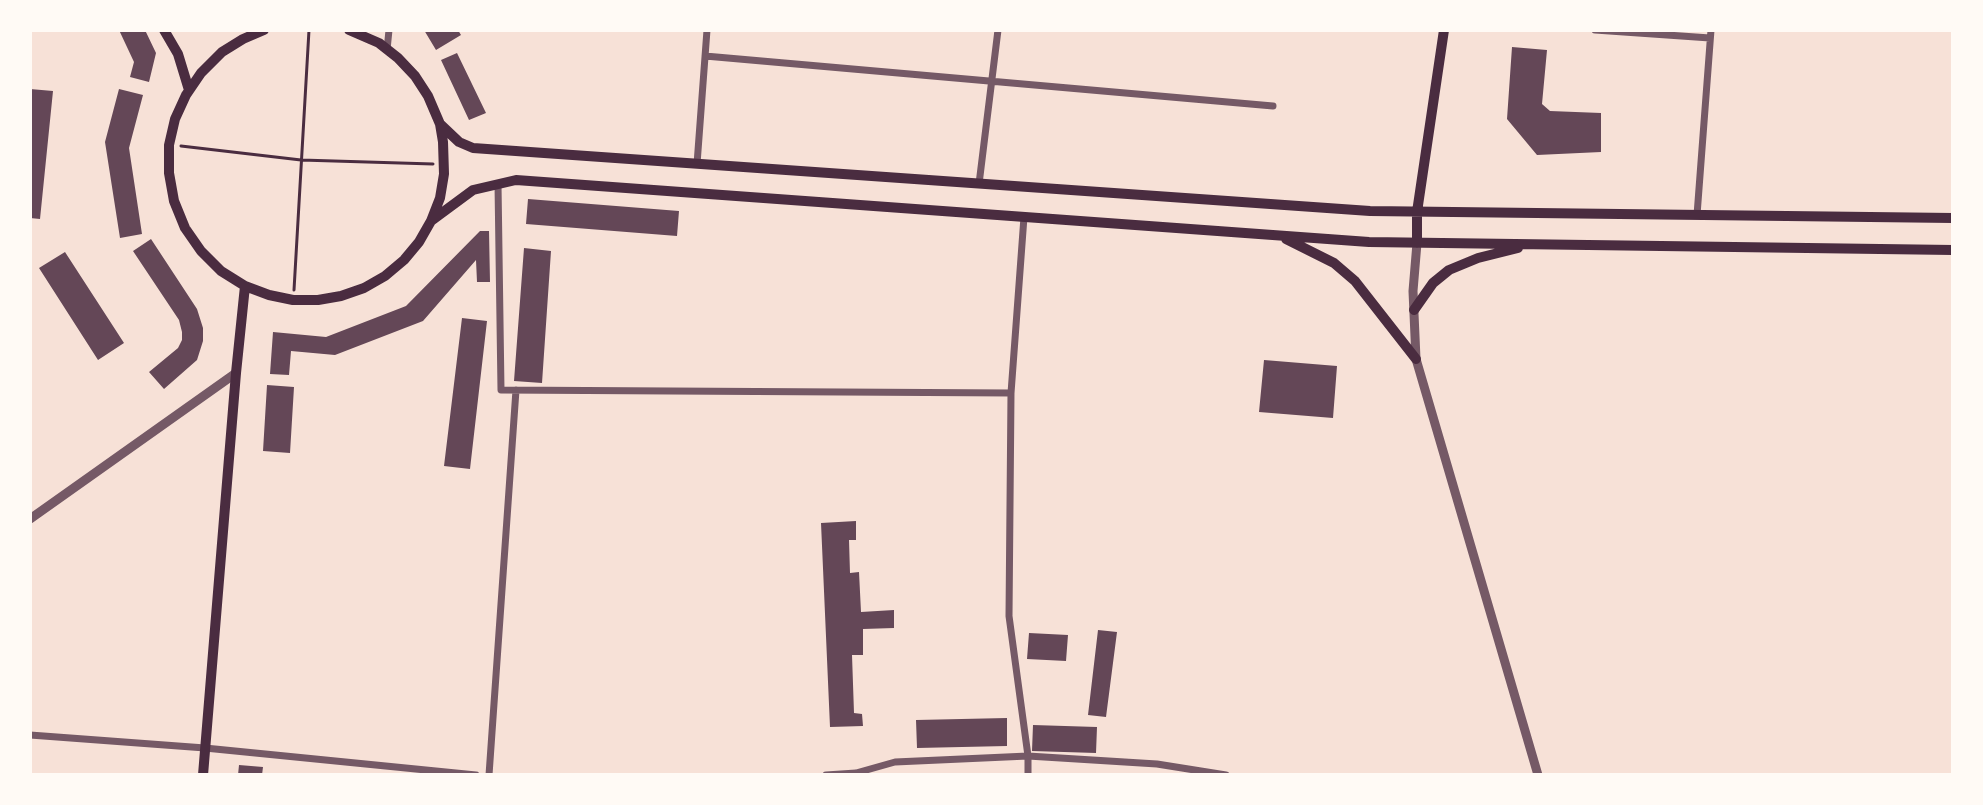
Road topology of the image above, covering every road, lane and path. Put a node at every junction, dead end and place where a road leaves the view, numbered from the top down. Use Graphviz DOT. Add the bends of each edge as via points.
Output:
graph roads {
  1 [pos="164,30"];
  2 [pos="264,30"];
  3 [pos="309,30"];
  4 [pos="349,30"];
  5 [pos="389,30"];
  6 [pos="707,30"];
  7 [pos="998,30"];
  8 [pos="1444,30"];
  9 [pos="1595,30"];
  10 [pos="1710,34"];
  11 [pos="387,50"];
  12 [pos="705,56"];
  13 [pos="990,82"];
  14 [pos="189,90"];
  15 [pos="1273,106"];
  16 [pos="440,124"];
  17 [pos="169,145"];
  18 [pos="301,160"];
  19 [pos="445,164"];
  20 [pos="697,164"];
  21 [pos="498,184"];
  22 [pos="979,184"];
  23 [pos="1417,212"];
  24 [pos="1697,215"];
  25 [pos="1024,217"];
  26 [pos="1953,218"];
  27 [pos="431,221"];
  28 [pos="1281,236"];
  29 [pos="1417,243"];
  30 [pos="1535,244"];
  31 [pos="1953,250"];
  32 [pos="245,286"];
  33 [pos="293,300"];
  34 [pos="1414,310"];
  35 [pos="1416,359"];
  36 [pos="236,373"];
  37 [pos="516,390"];
  38 [pos="1011,393"];
  39 [pos="30,504"];
  40 [pos="34,516"];
  41 [pos="30,735"];
  42 [pos="205,748"];
  43 [pos="1028,756"];
  44 [pos="203,775"];
  45 [pos="476,775"];
  46 [pos="489,775"];
  47 [pos="826,775"];
  48 [pos="1028,775"];
  49 [pos="1226,775"];
  50 [pos="1538,775"];
  1 -- 14 [label="main road"];
  2 -- 14 [label="main road" via="222,52"];
  3 -- 18 [label="path"];
  4 -- 11 [label="main road"];
  5 -- 11 [label="street"];
  6 -- 12 [label="street"];
  7 -- 13 [label="street"];
  8 -- 23 [label="main road"];
  9 -- 10 [label="street"];
  10 -- 24 [label="street"];
  11 -- 16 [label="main road" via="415,76"];
  12 -- 13 [label="street"];
  12 -- 20 [label="street"];
  13 -- 15 [label="street"];
  13 -- 22 [label="street"];
  14 -- 17 [label="main road"];
  16 -- 19 [label="main road"];
  16 -- 20 [label="main road" via="473,148"];
  17 -- 18 [label="path"];
  17 -- 32 [label="main road" via="174,201 185,228 221,271"];
  18 -- 19 [label="path"];
  18 -- 33 [label="path"];
  19 -- 27 [label="main road"];
  20 -- 22 [label="main road"];
  21 -- 25 [label="main road" via="516,180"];
  21 -- 27 [label="main road" via="473,190"];
  21 -- 37 [label="street" via="501,390"];
  22 -- 23 [label="main road"];
  23 -- 24 [label="main road"];
  23 -- 29 [label="main road"];
  24 -- 26 [label="main road"];
  25 -- 28 [label="main road"];
  25 -- 38 [label="street"];
  27 -- 33 [label="main road" via="404,260 385,276 341,296"];
  28 -- 29 [label="main road"];
  28 -- 35 [label="main road" via="1334,263 1355,281"];
  29 -- 30 [label="main road"];
  29 -- 34 [label="street"];
  30 -- 31 [label="main road"];
  30 -- 34 [label="main road" via="1449,270"];
  32 -- 33 [label="main road"];
  32 -- 36 [label="main road"];
  34 -- 35 [label="street"];
  35 -- 50 [label="street"];
  36 -- 40 [label="street"];
  36 -- 42 [label="main road"];
  37 -- 38 [label="street"];
  37 -- 46 [label="street"];
  38 -- 43 [label="street" via="1009,616"];
  39 -- 40 [label="street"];
  41 -- 42 [label="street"];
  42 -- 44 [label="main road"];
  42 -- 45 [label="street"];
  43 -- 47 [label="street" via="895,762"];
  43 -- 48 [label="street"];
  43 -- 49 [label="street" via="1157,764"];
}
